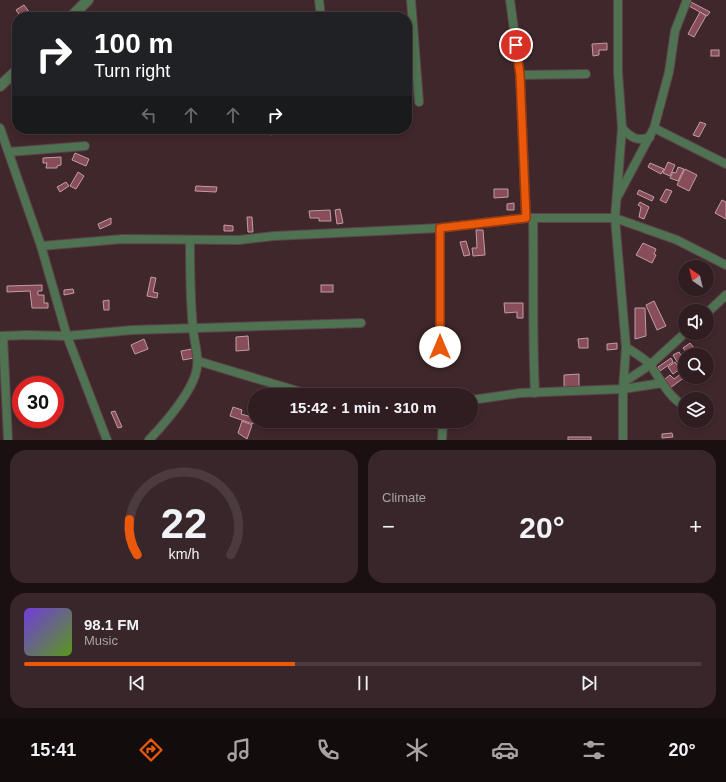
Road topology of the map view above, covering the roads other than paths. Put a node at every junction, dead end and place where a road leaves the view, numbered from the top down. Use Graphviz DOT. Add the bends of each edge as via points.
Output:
graph roads {
  1 [pos="88,0"];
  2 [pos="319,0"];
  3 [pos="411,0"];
  4 [pos="510,0"];
  5 [pos="618,0"];
  6 [pos="687,0"];
  7 [pos="76,12"];
  8 [pos="320,12"];
  9 [pos="412,12"];
  10 [pos="412,13"];
  11 [pos="586,74"];
  12 [pos="12,75"];
  13 [pos="520,75"];
  14 [pos="0,86"];
  15 [pos="419,102"];
  16 [pos="0,128"];
  17 [pos="622,128"];
  18 [pos="654,128"];
  19 [pos="650,137"];
  20 [pos="85,146"];
  21 [pos="8,152"];
  22 [pos="726,164"];
  23 [pos="616,198"];
  24 [pos="530,218"];
  25 [pos="615,218"];
  26 [pos="440,228"];
  27 [pos="190,240"];
  28 [pos="41,246"];
  29 [pos="726,265"];
  30 [pos="726,295"];
  31 [pos="714,306"];
  32 [pos="361,323"];
  33 [pos="193,330"];
  34 [pos="2,336"];
  35 [pos="67,336"];
  36 [pos="678,339"];
  37 [pos="440,347"];
  38 [pos="626,347"];
  39 [pos="198,361"];
  40 [pos="650,364"];
  41 [pos="662,383"];
  42 [pos="623,386"];
  43 [pos="288,388"];
  44 [pos="534,393"];
  45 [pos="478,399"];
  46 [pos="678,402"];
  47 [pos="443,428"];
  48 [pos="8,440"];
  49 [pos="107,440"];
  50 [pos="149,440"];
  51 [pos="442,440"];
  52 [pos="623,440"];
  1 -- 7 [label="street"];
  2 -- 8 [label="street"];
  3 -- 9 [label="street"];
  4 -- 13 [label="street"];
  5 -- 17 [label="street" via="618,72"];
  6 -- 18 [label="street" via="675,31 669,72"];
  10 -- 15 [label="street"];
  11 -- 13 [label="street"];
  12 -- 14 [label="street"];
  13 -- 24 [label="street"];
  16 -- 21 [label="street"];
  17 -- 19 [label="street" via="631,138 643,140"];
  17 -- 23 [label="street"];
  18 -- 19 [label="street"];
  18 -- 22 [label="street"];
  19 -- 23 [label="street"];
  20 -- 21 [label="street"];
  21 -- 28 [label="street"];
  23 -- 25 [label="street"];
  24 -- 25 [label="street"];
  24 -- 26 [label="street"];
  24 -- 44 [label="street" via="534,276"];
  25 -- 29 [label="street" via="677,240"];
  25 -- 38 [label="street"];
  26 -- 27 [label="street" via="239,240"];
  26 -- 37 [label="street"];
  27 -- 28 [label="street" via="123,239"];
  27 -- 33 [label="street"];
  28 -- 35 [label="street"];
  30 -- 31 [label="street"];
  32 -- 33 [label="street"];
  33 -- 35 [label="street" via="132,330"];
  33 -- 39 [label="street"];
  34 -- 35 [label="street"];
  34 -- 48 [label="street"];
  35 -- 49 [label="street"];
  36 -- 40 [label="street"];
  38 -- 40 [label="street"];
  38 -- 42 [label="street"];
  39 -- 43 [label="street"];
  39 -- 50 [label="street" via="196,376 186,393 167,422"];
  40 -- 41 [label="street"];
  40 -- 42 [label="street"];
  41 -- 42 [label="street"];
  41 -- 46 [label="street"];
  42 -- 44 [label="street"];
  42 -- 52 [label="street"];
  44 -- 45 [label="street"];
  47 -- 51 [label="street"];
}
